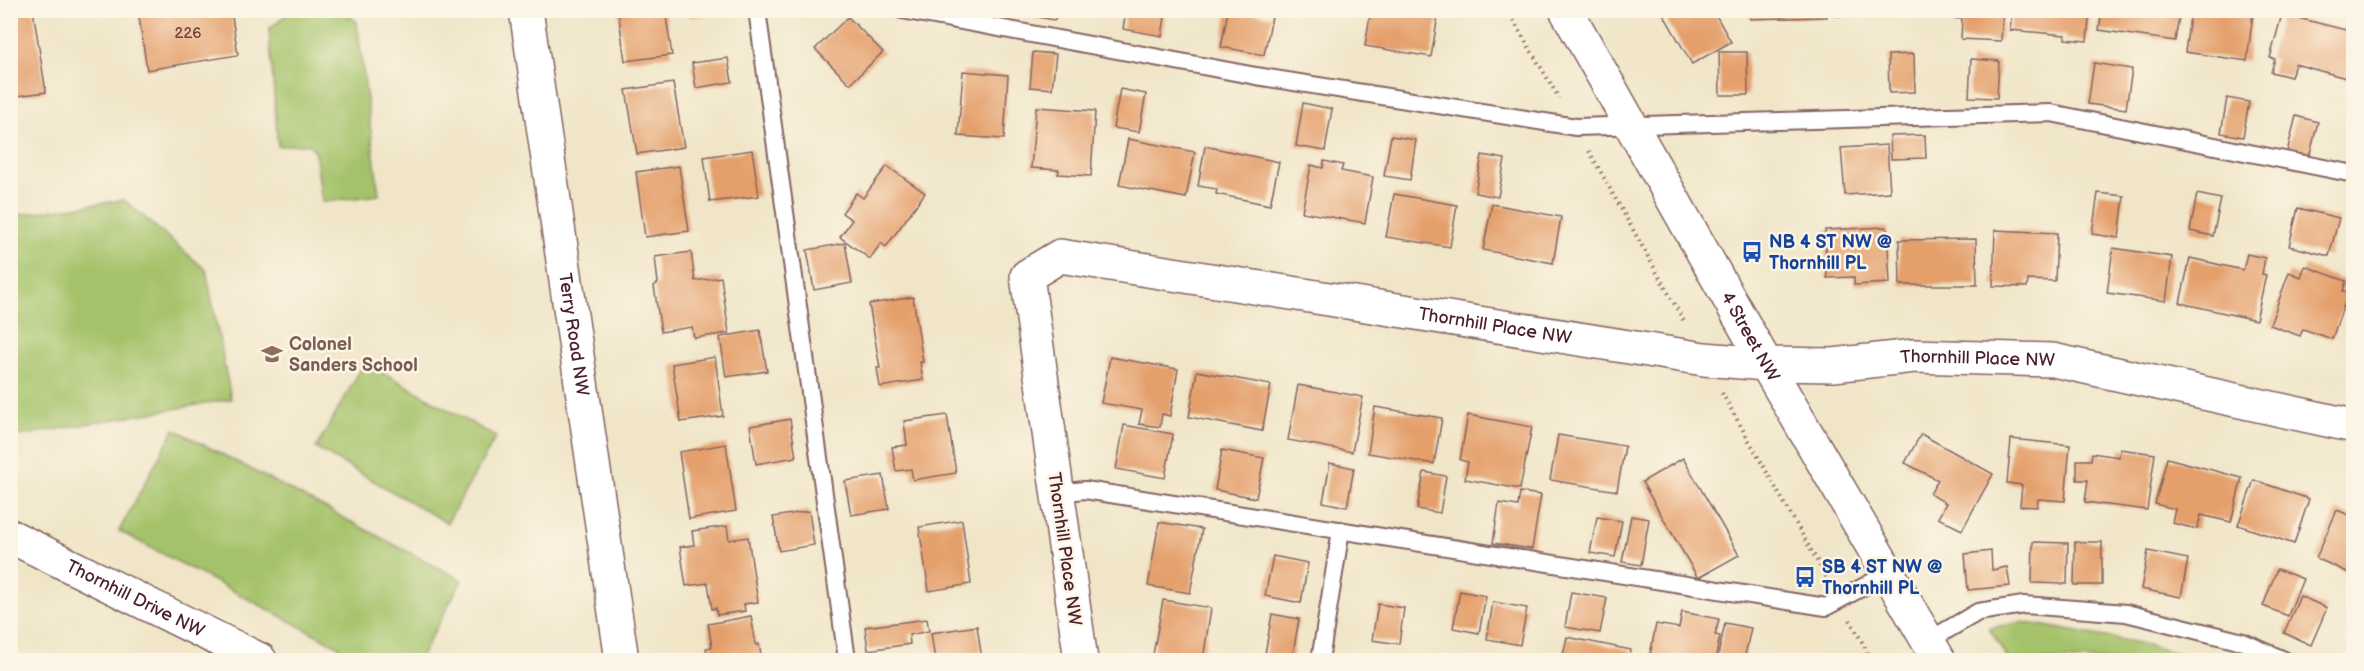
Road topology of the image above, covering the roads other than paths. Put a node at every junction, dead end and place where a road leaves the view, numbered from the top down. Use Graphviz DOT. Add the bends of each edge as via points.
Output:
graph roads {
  1 [pos="526,10"];
  2 [pos="758,10"];
  3 [pos="902,10"];
  4 [pos="1566,10"];
  5 [pos="1630,126"];
  6 [pos="2354,174"];
  7 [pos="1766,364"];
  8 [pos="2354,426"];
  9 [pos="1057,493"];
  10 [pos="1341,530"];
  11 [pos="10,536"];
  12 [pos="1887,574"];
  13 [pos="1933,651"];
  14 [pos="260,660"];
  15 [pos="622,660"];
  16 [pos="848,660"];
  17 [pos="1081,660"];
  18 [pos="1320,660"];
  19 [pos="2284,660"];
  1 -- 15 [label="street, Terry Road NW"];
  2 -- 16 [label="lane"];
  3 -- 5 [label="lane" via="1256,76 1576,127"];
  4 -- 5 [label="street, 4 Street NW"];
  5 -- 6 [label="lane" via="2052,113"];
  5 -- 7 [label="street, 4 Street NW"];
  7 -- 8 [label="street, Thornhill Place NW" via="1833,365 1914,356 2053,360"];
  7 -- 9 [label="street, Thornhill Place NW" via="1704,358 1060,256 1027,276"];
  7 -- 12 [label="street, 4 Street NW"];
  9 -- 10 [label="lane" via="1085,489"];
  9 -- 17 [label="street, Thornhill Place NW"];
  10 -- 12 [label="lane" via="1826,607"];
  10 -- 18 [label="lane"];
  11 -- 14 [label="street, Thornhill Drive NW"];
  12 -- 13 [label="street, 4 Street NW"];
  13 -- 19 [label="lane" via="1978,612 2024,604 2126,613 2243,642"];
}
